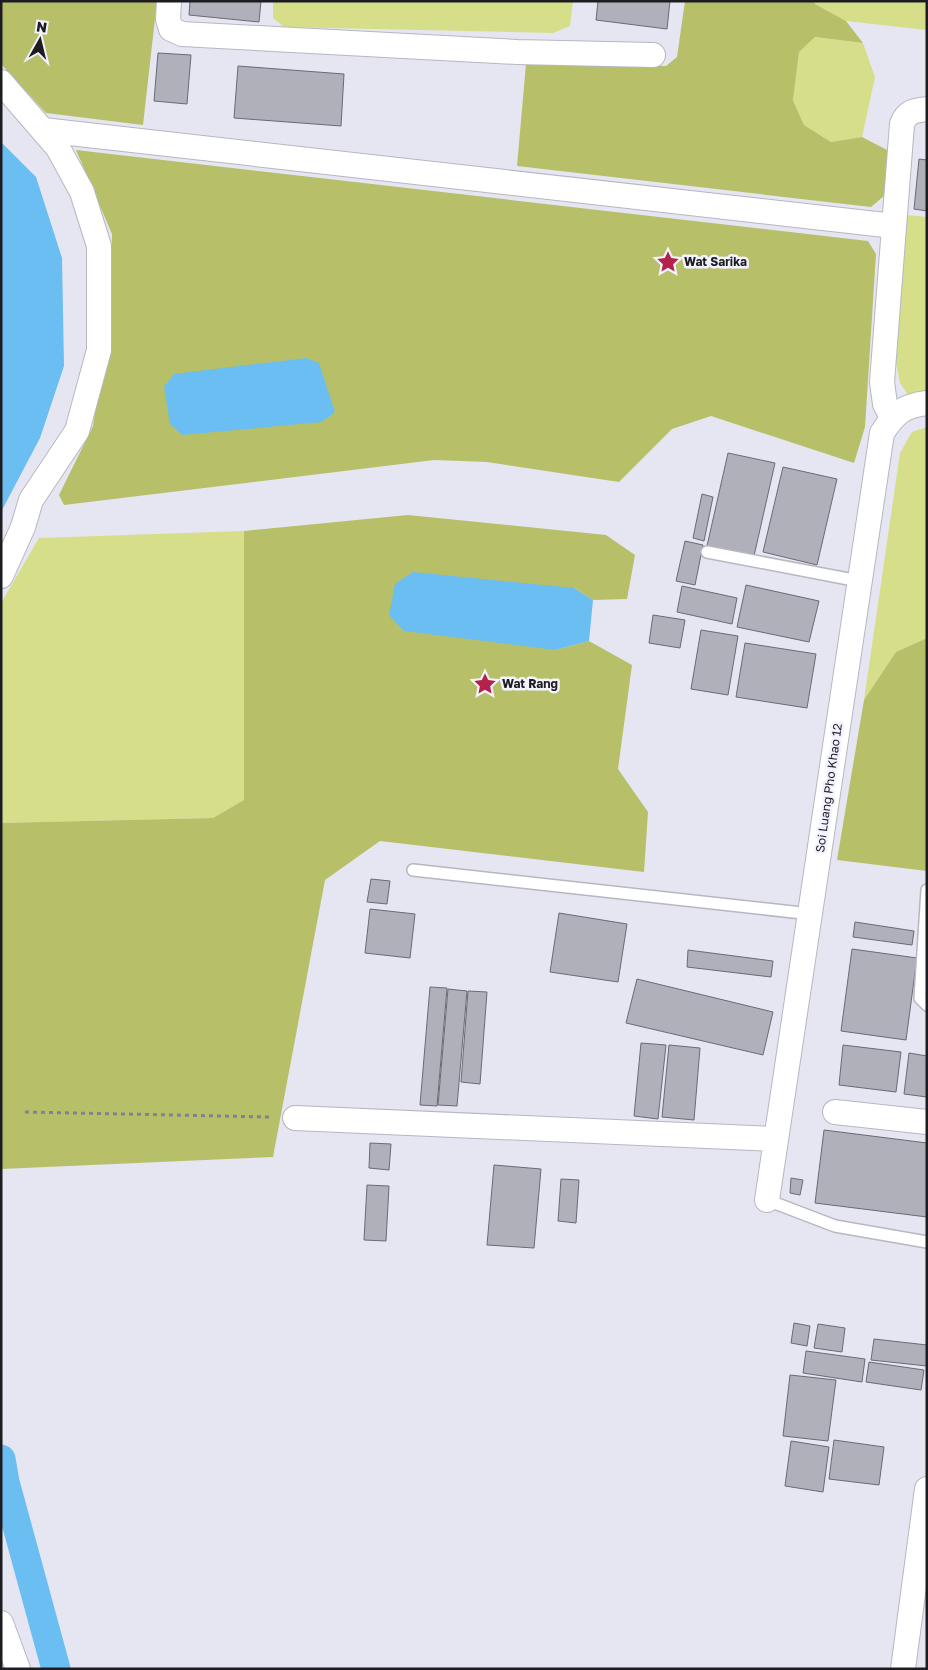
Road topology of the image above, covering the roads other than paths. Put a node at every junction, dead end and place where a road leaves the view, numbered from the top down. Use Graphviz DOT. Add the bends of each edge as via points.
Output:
graph roads {
  1 [pos="168,1"];
  2 [pos="653,55"];
  3 [pos="1,82"];
  4 [pos="927,109"];
  5 [pos="43,130"];
  6 [pos="894,226"];
  7 [pos="927,403"];
  8 [pos="892,418"];
  9 [pos="707,552"];
  10 [pos="1,576"];
  11 [pos="860,582"];
  12 [pos="413,870"];
  13 [pos="927,890"];
  14 [pos="810,914"];
  15 [pos="927,1005"];
  16 [pos="835,1112"];
  17 [pos="296,1118"];
  18 [pos="927,1122"];
  19 [pos="776,1139"];
  20 [pos="767,1200"];
  21 [pos="927,1242"];
  22 [pos="927,1489"];
  23 [pos="3,1632"];
  24 [pos="18,1669"];
  25 [pos="903,1669"];
  1 -- 2 [label="street" via="171,28 182,34 517,52"];
  3 -- 5 [label="street"];
  4 -- 6 [label="street" via="911,111 902,124"];
  5 -- 6 [label="street"];
  5 -- 10 [label="street" via="58,148 82,192 99,246 99,350 77,431 31,500"];
  6 -- 8 [label="street" via="882,382 885,404"];
  7 -- 8 [label="street" via="909,405"];
  8 -- 11 [label="street, Soi Luang Pho Khao 12" via="882,433"];
  9 -- 11 [label="lane"];
  11 -- 14 [label="street, Soi Luang Pho Khao 12"];
  12 -- 14 [label="lane"];
  13 -- 15 [label="lane" via="920,998"];
  14 -- 19 [label="street, Soi Luang Pho Khao 12"];
  16 -- 18 [label="street"];
  17 -- 19 [label="street"];
  19 -- 20 [label="street, Soi Luang Pho Khao 12"];
  20 -- 21 [label="lane" via="835,1226"];
  22 -- 25 [label="street"];
  23 -- 24 [label="street"];
}
